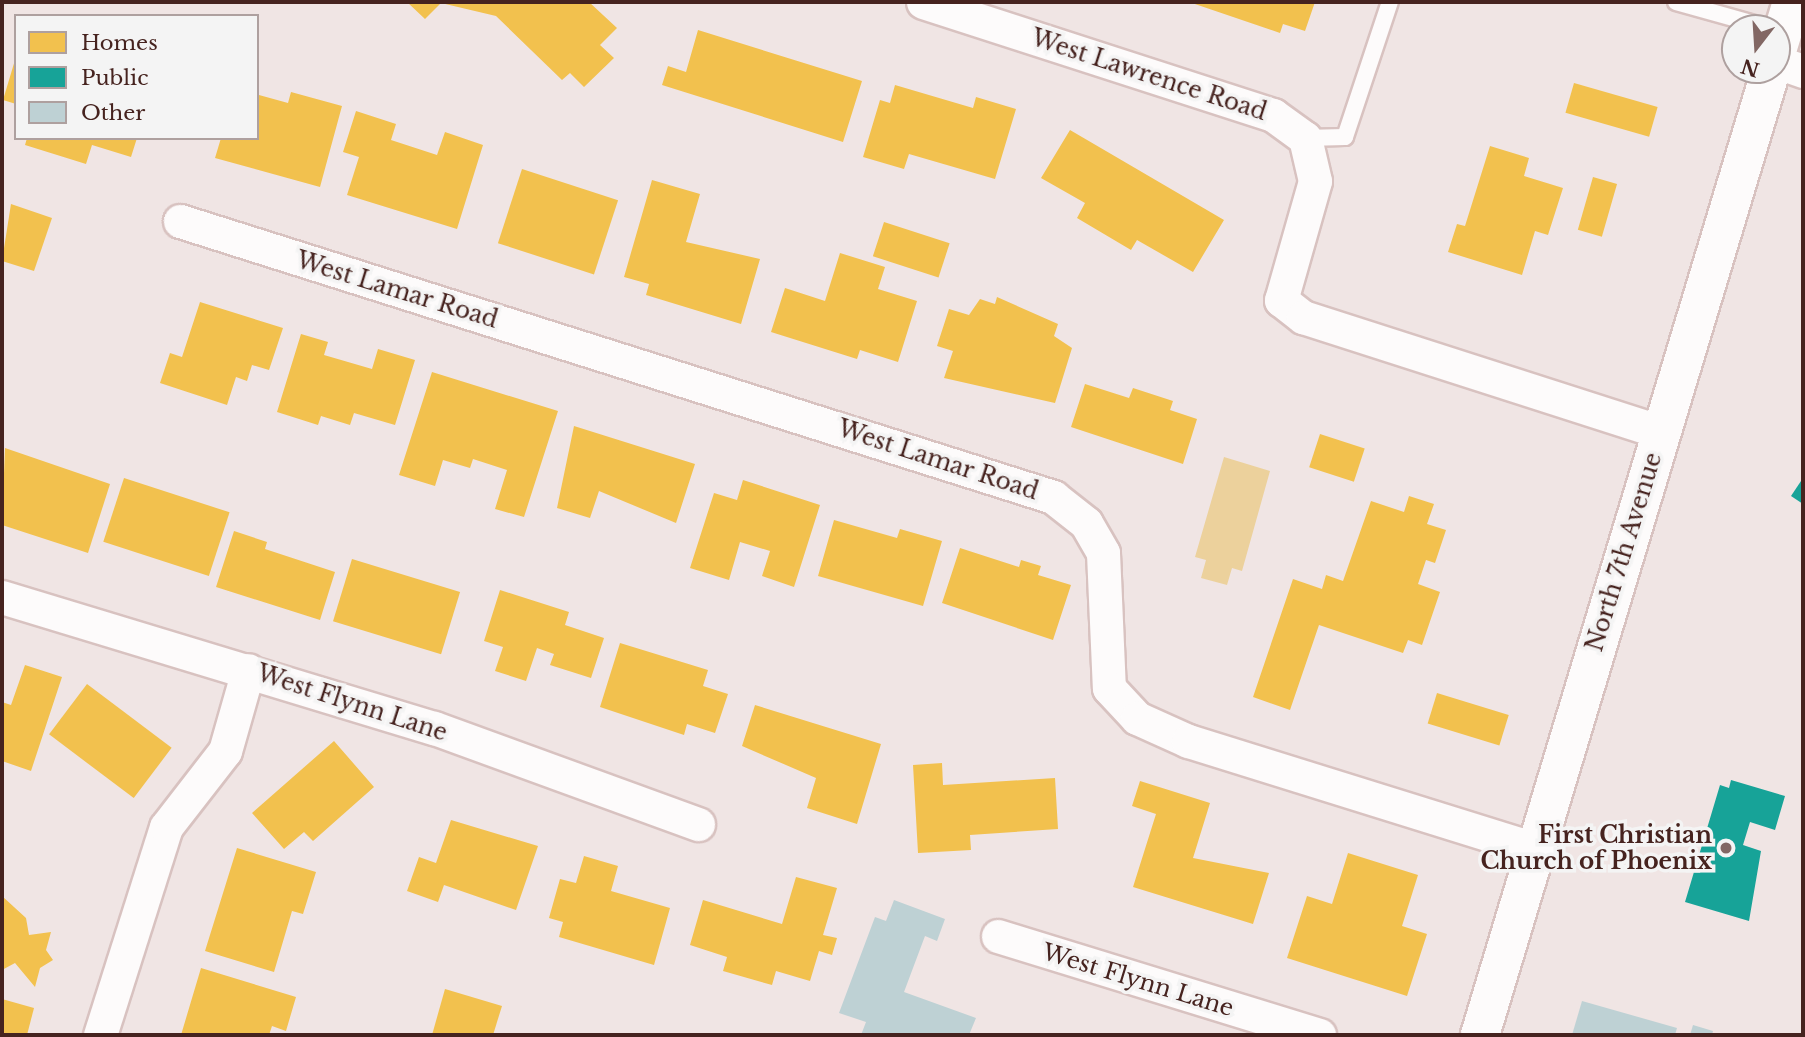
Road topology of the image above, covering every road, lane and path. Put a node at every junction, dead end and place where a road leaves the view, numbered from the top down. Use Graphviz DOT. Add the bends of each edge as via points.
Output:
graph roads {
  1 [pos="923,2"];
  2 [pos="1390,2"];
  3 [pos="1676,2"];
  4 [pos="1721,16"];
  5 [pos="1791,52"];
  6 [pos="1803,71"];
  7 [pos="1767,84"];
  8 [pos="1305,138"];
  9 [pos="180,221"];
  10 [pos="1661,432"];
  11 [pos="2,597"];
  12 [pos="248,670"];
  13 [pos="698,824"];
  14 [pos="1535,849"];
  15 [pos="998,936"];
  16 [pos="100,1035"];
  17 [pos="1320,1035"];
  18 [pos="1480,1035"];
  1 -- 8 [label="street, West Lawrence Road" via="1273,115"];
  2 -- 8 [label="lane" via="1345,137"];
  3 -- 4 [label="lane"];
  5 -- 6 [label="street"];
  7 -- 10 [label="main road, North 7th Avenue"];
  8 -- 10 [label="street" via="1315,181 1281,300 1303,317"];
  9 -- 14 [label="street, West Lamar Road" via="1054,497 1086,523 1103,553 1109,688 1137,718 1188,741"];
  10 -- 14 [label="main road, North 7th Avenue"];
  11 -- 12 [label="street, West Flynn Lane"];
  12 -- 13 [label="street, West Flynn Lane"];
  12 -- 16 [label="street" via="225,751 166,827"];
  14 -- 18 [label="main road, North 7th Avenue"];
  15 -- 17 [label="street, West Flynn Lane"];
}
